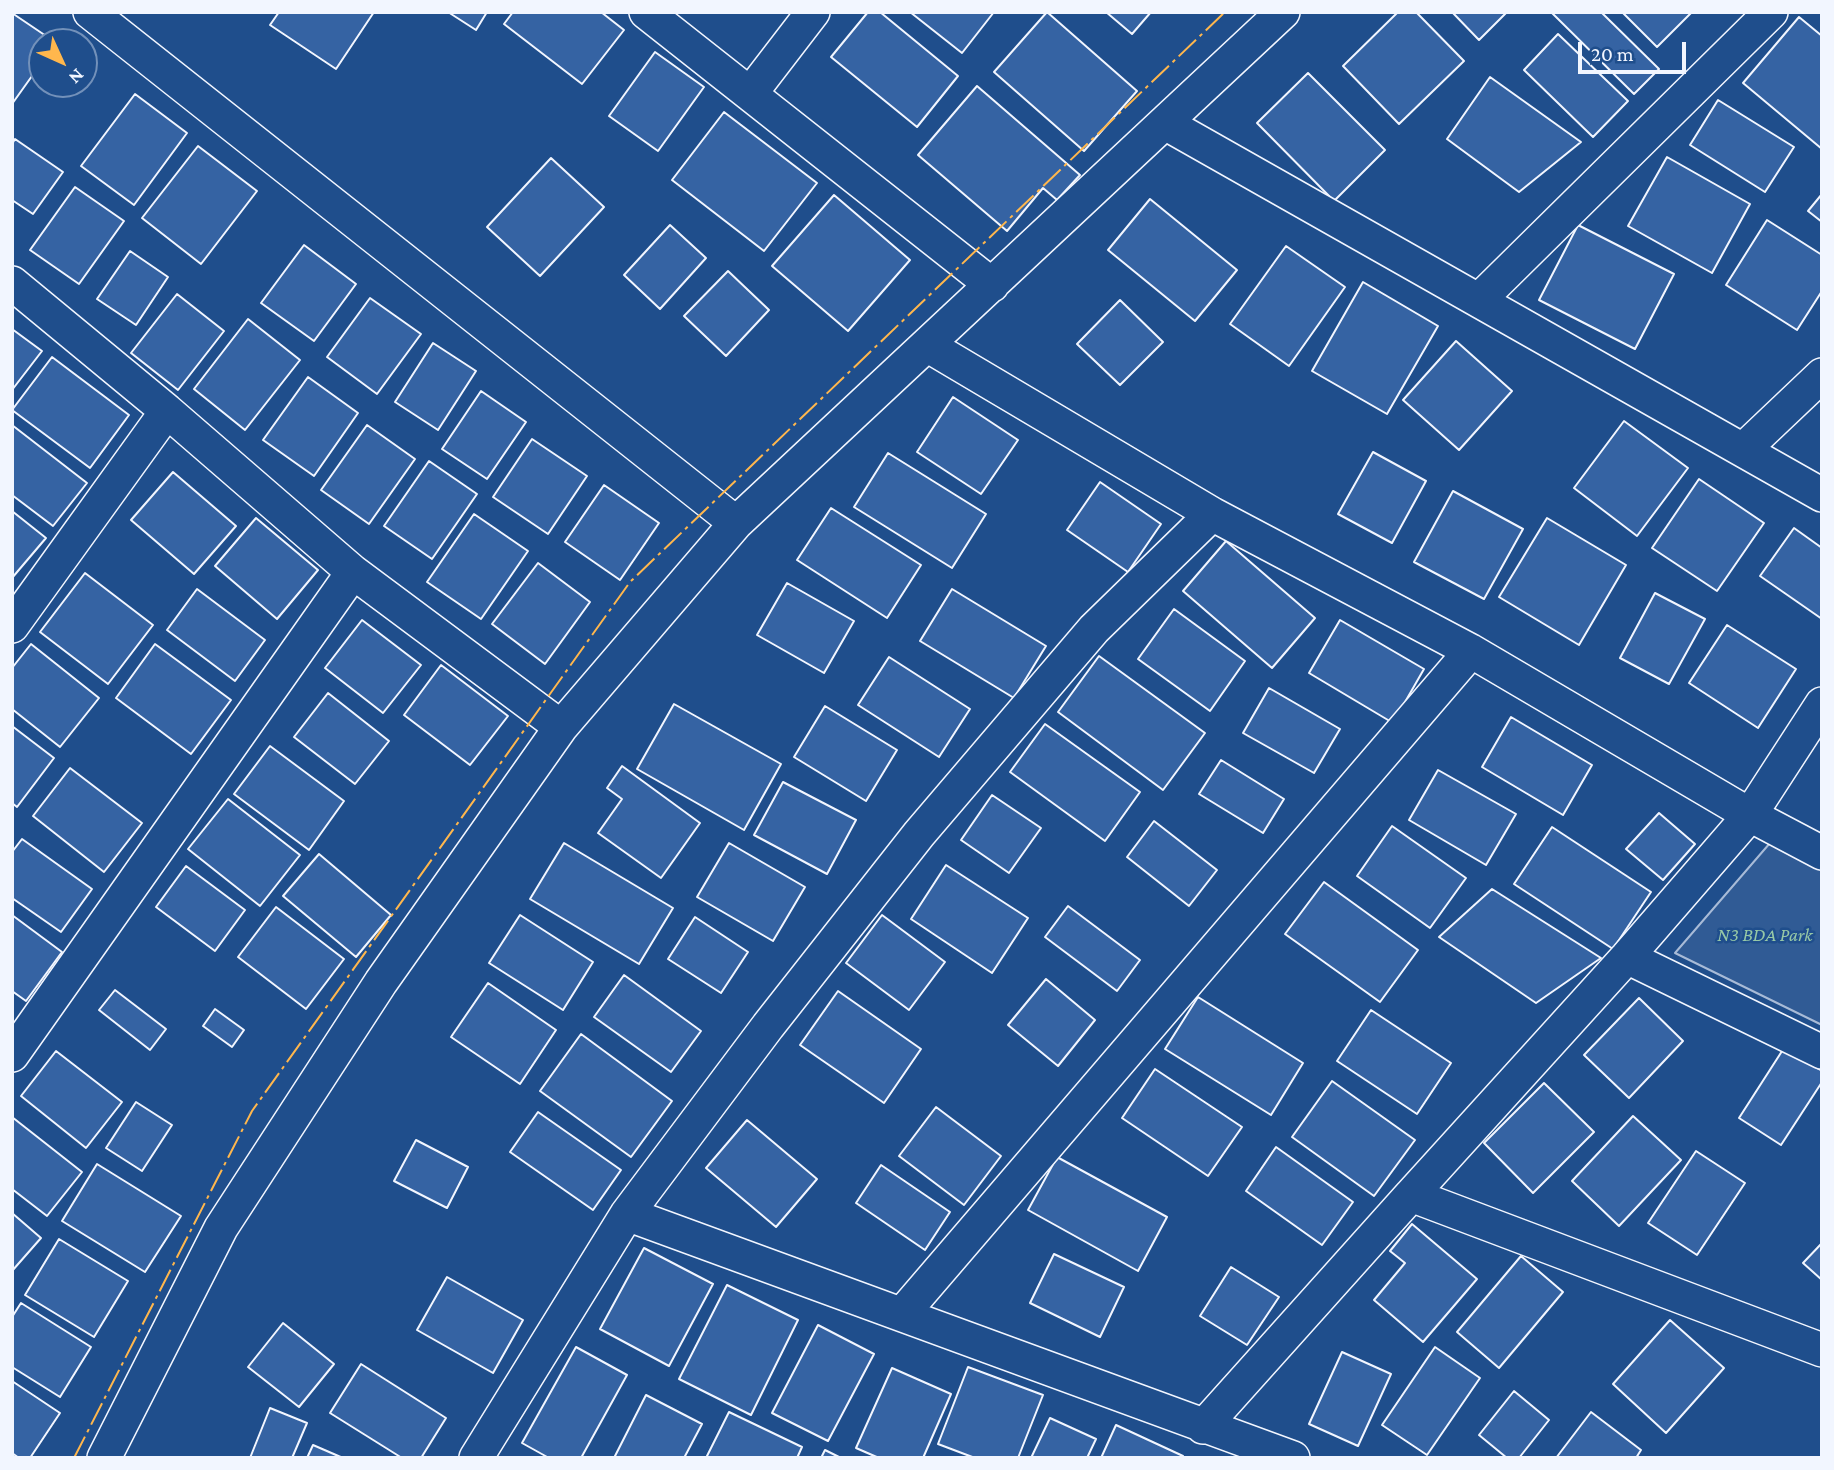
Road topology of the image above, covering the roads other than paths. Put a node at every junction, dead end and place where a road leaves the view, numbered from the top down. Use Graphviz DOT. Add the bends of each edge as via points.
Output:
graph roads {
  1 [pos="90,12"];
  2 [pos="646,12"];
  3 [pos="813,12"];
  4 [pos="1283,12"];
  5 [pos="1771,12"];
  6 [pos="750,94"];
  7 [pos="1165,122"];
  8 [pos="12,283"];
  9 [pos="992,285"];
  10 [pos="1479,300"];
  11 [pos="928,345"];
  12 [pos="1822,375"];
  13 [pos="167,411"];
  14 [pos="1743,450"];
  15 [pos="1822,495"];
  16 [pos="1212,514"];
  17 [pos="736,523"];
  18 [pos="354,572"];
  19 [pos="12,626"];
  20 [pos="1471,651"];
  21 [pos="1822,704"];
  22 [pos="561,727"];
  23 [pos="1750,816"];
  24 [pos="1822,853"];
  25 [pos="1627,957"];
  26 [pos="1822,1052"];
  27 [pos="12,1055"];
  28 [pos="1412,1195"];
  29 [pos="627,1214"];
  30 [pos="903,1314"];
  31 [pos="1822,1350"];
  32 [pos="1203,1427"];
  33 [pos="104,1458"];
  34 [pos="476,1458"];
  35 [pos="1293,1458"];
  1 -- 17 [label="street"];
  2 -- 6 [label="street"];
  3 -- 6 [label="street"];
  4 -- 7 [label="street"];
  5 -- 10 [label="street"];
  6 -- 9 [label="street"];
  7 -- 9 [label="street"];
  7 -- 10 [label="street"];
  8 -- 13 [label="street"];
  9 -- 11 [label="street"];
  10 -- 14 [label="street"];
  11 -- 16 [label="street"];
  11 -- 17 [label="street"];
  12 -- 14 [label="street"];
  13 -- 18 [label="street"];
  13 -- 19 [label="street"];
  14 -- 15 [label="street"];
  16 -- 20 [label="street"];
  16 -- 29 [label="street" via="1094,629 919,834"];
  17 -- 22 [label="street"];
  18 -- 22 [label="street"];
  18 -- 27 [label="street"];
  20 -- 23 [label="street"];
  20 -- 30 [label="street"];
  21 -- 23 [label="street"];
  22 -- 33 [label="street" via="381,982 221,1228"];
  23 -- 24 [label="street"];
  23 -- 25 [label="street"];
  25 -- 26 [label="street"];
  25 -- 28 [label="street"];
  28 -- 31 [label="street"];
  28 -- 32 [label="street"];
  29 -- 30 [label="street"];
  29 -- 34 [label="street"];
  30 -- 32 [label="street"];
  32 -- 35 [label="street"];
}
